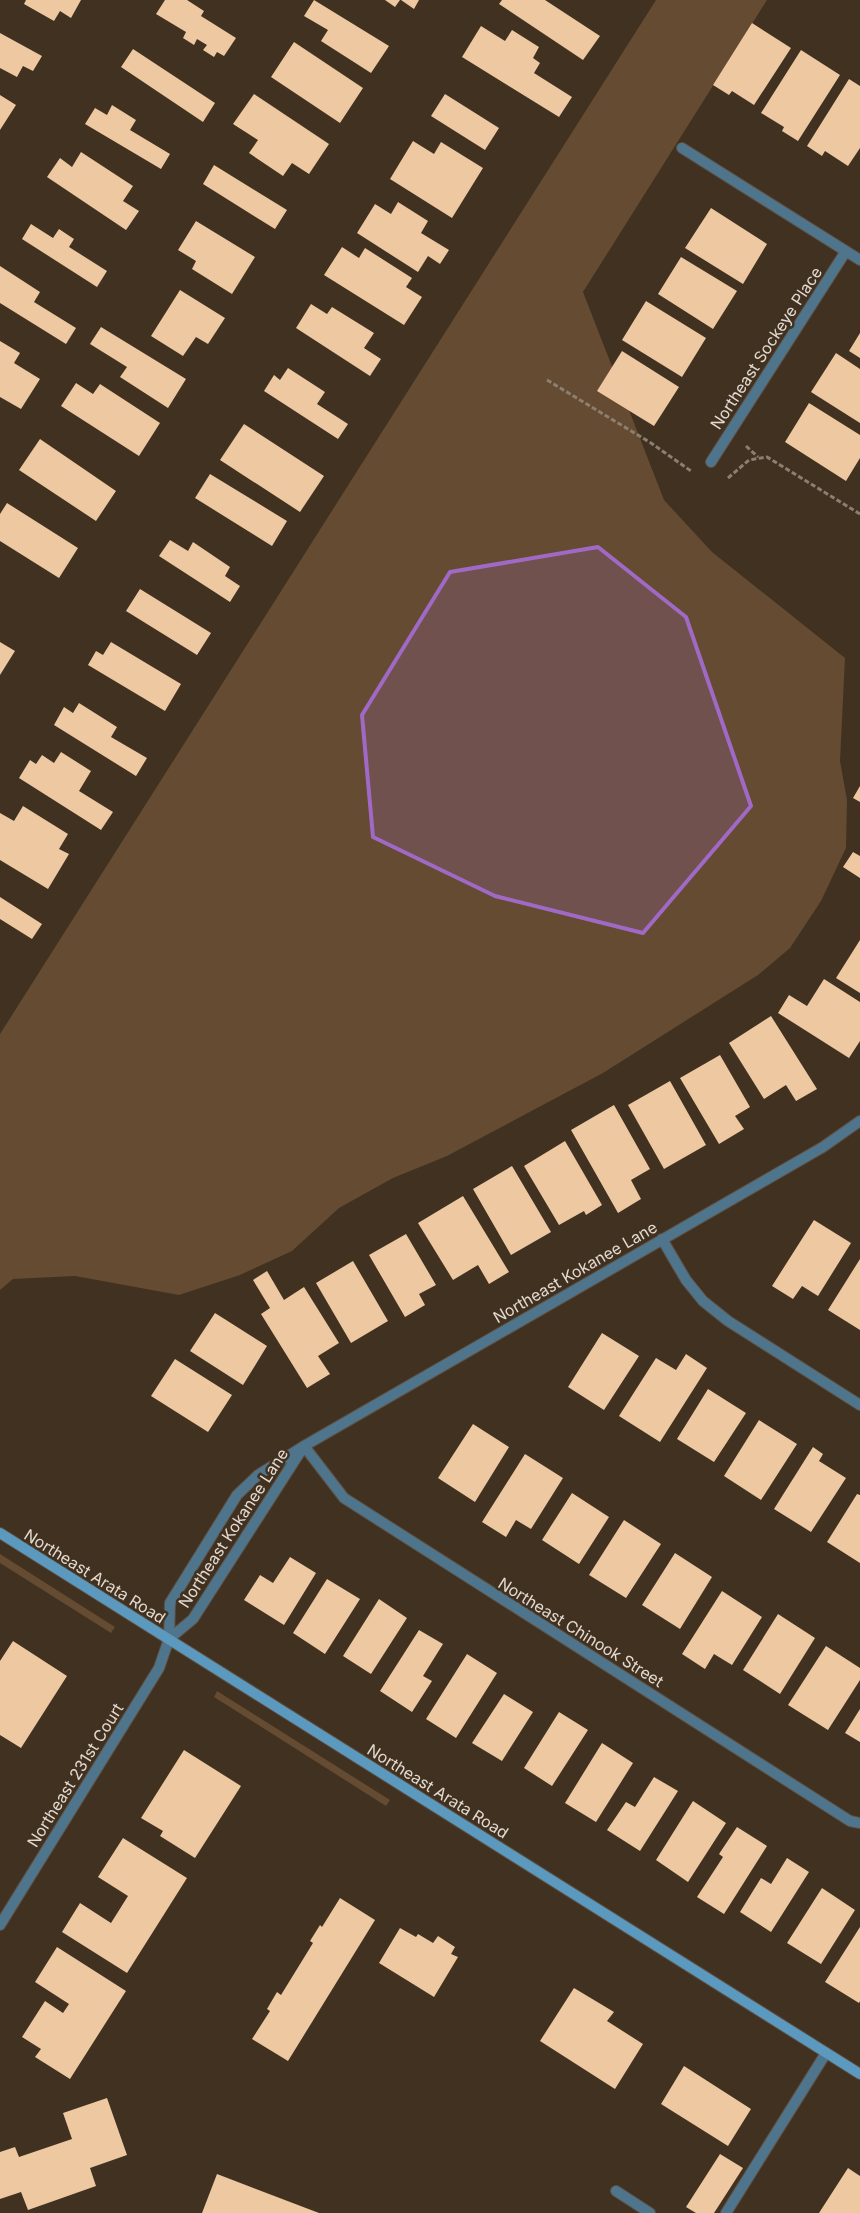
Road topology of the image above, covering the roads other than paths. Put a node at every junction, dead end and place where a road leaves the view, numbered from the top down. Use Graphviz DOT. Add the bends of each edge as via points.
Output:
graph roads {
  1 [pos="682,148"];
  2 [pos="846,251"];
  3 [pos="860,260"];
  4 [pos="711,462"];
  5 [pos="860,1121"];
  6 [pos="662,1239"];
  7 [pos="860,1405"];
  8 [pos="304,1446"];
  9 [pos="0,1534"];
  10 [pos="168,1639"];
  11 [pos="860,1823"];
  12 [pos="0,1925"];
  13 [pos="826,2053"];
  14 [pos="860,2074"];
  15 [pos="616,2191"];
  16 [pos="650,2213"];
  17 [pos="726,2213"];
  1 -- 2 [label="street"];
  2 -- 3 [label="street"];
  2 -- 4 [label="street, Northeast Sockeye Place"];
  5 -- 6 [label="street, Northeast Kokanee Lane" via="823,1147"];
  6 -- 7 [label="street" via="686,1280 703,1301 728,1321"];
  6 -- 8 [label="street, Northeast Kokanee Lane"];
  8 -- 10 [label="street, Northeast Kokanee Lane" via="194,1619"];
  8 -- 10 [label="street, Northeast Kokanee Lane" via="258,1475 237,1494 170,1603"];
  8 -- 11 [label="street, Northeast Chinook Street" via="344,1498 842,1815"];
  9 -- 10 [label="street, Northeast Arata Road"];
  10 -- 12 [label="street, Northeast 231st Court" via="159,1668"];
  10 -- 13 [label="street, Northeast Arata Road"];
  13 -- 14 [label="street, Northeast Arata Road"];
  13 -- 17 [label="street"];
  15 -- 16 [label="street"];
}
